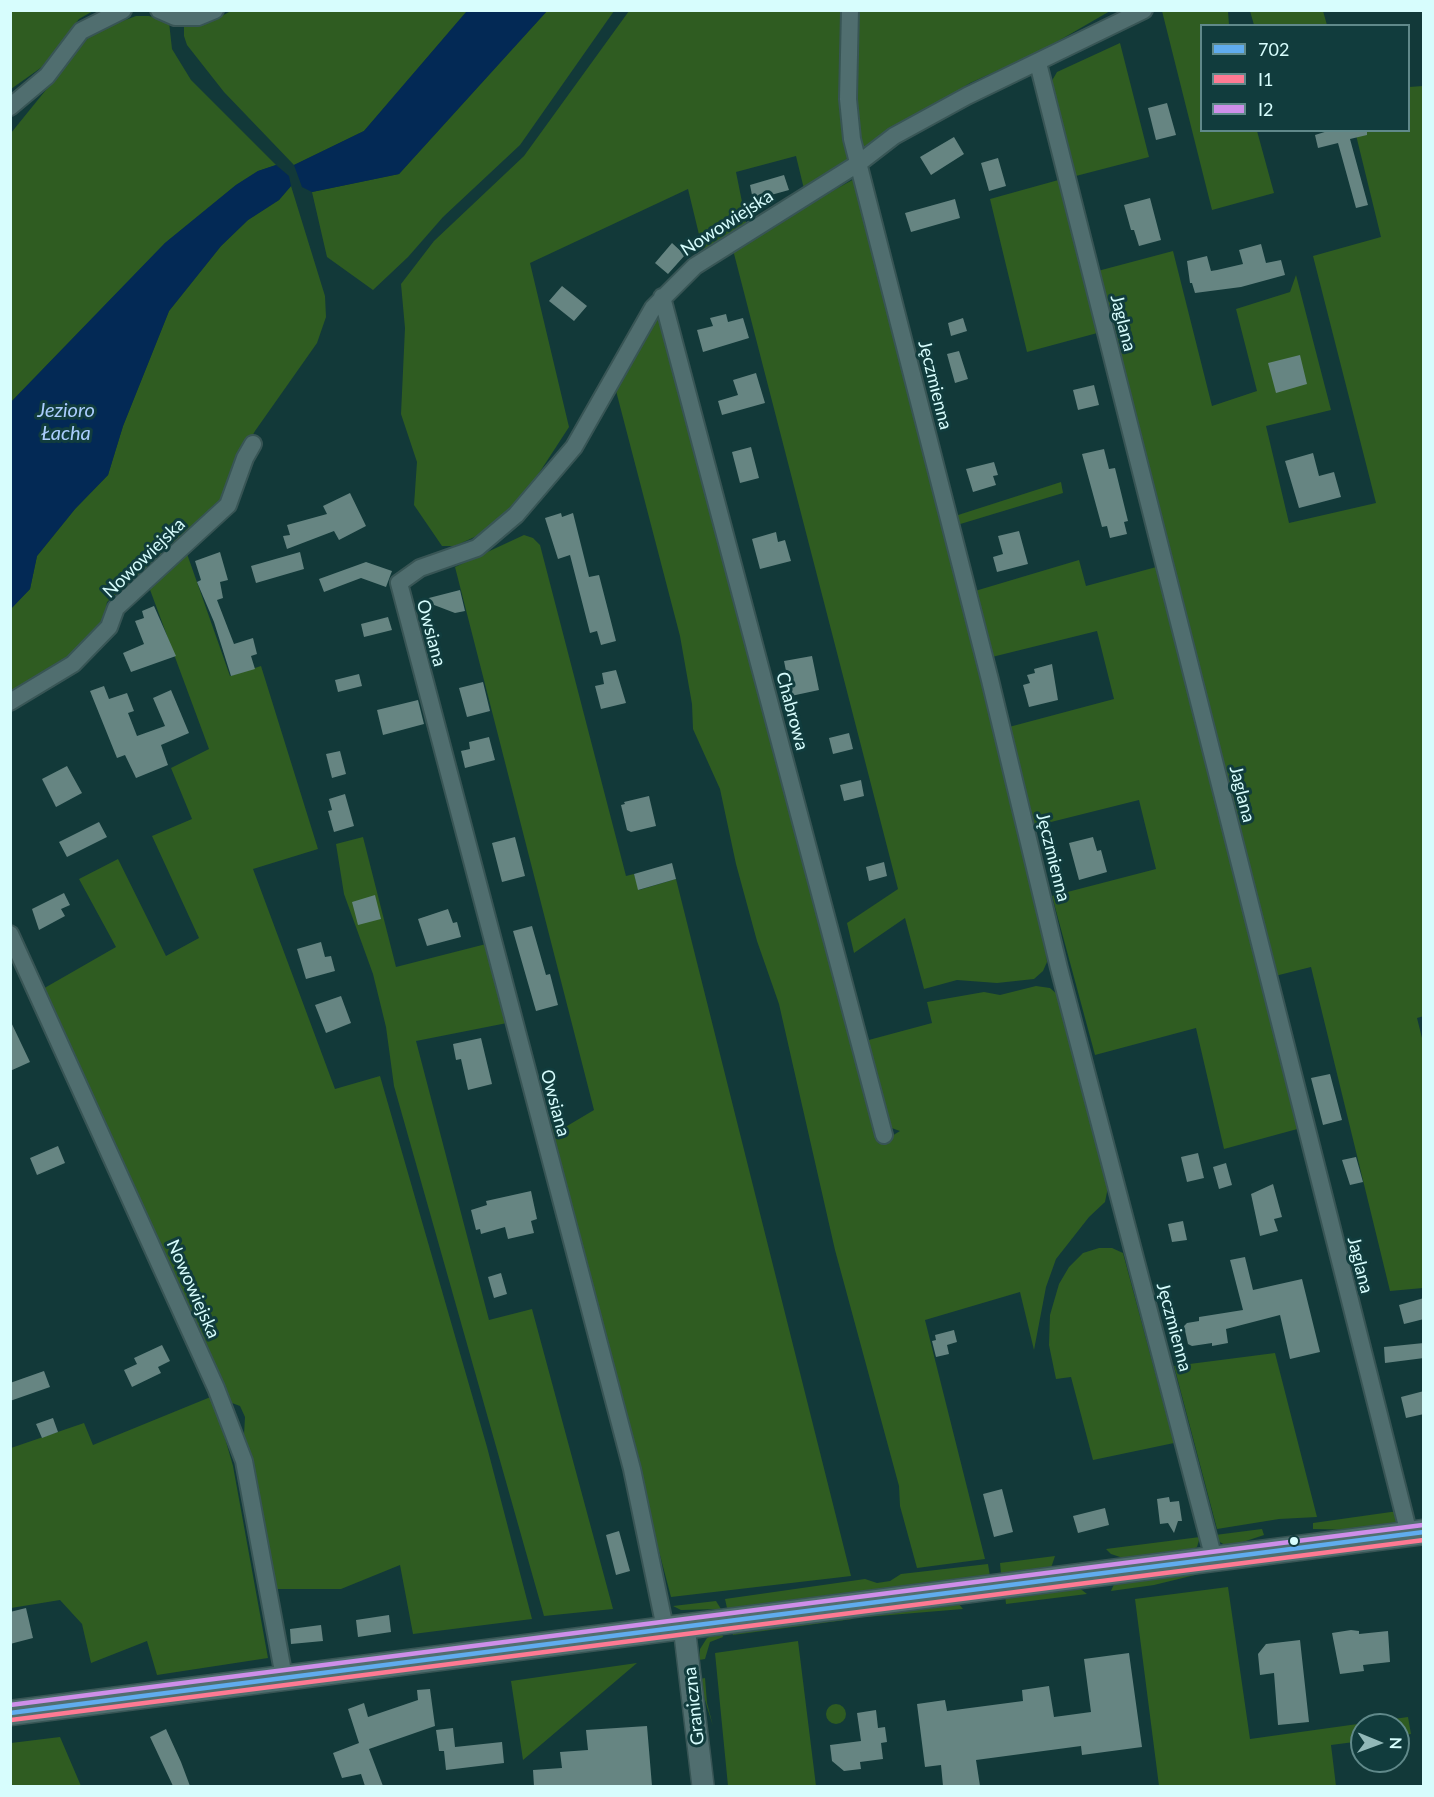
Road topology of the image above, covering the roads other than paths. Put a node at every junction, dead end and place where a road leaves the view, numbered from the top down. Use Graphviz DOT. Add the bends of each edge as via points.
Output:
graph roads {
  1 [pos="123,10"];
  2 [pos="159,10"];
  3 [pos="215,10"];
  4 [pos="850,10"];
  5 [pos="1144,10"];
  6 [pos="1038,63"];
  7 [pos="10,107"];
  8 [pos="859,163"];
  9 [pos="662,297"];
  10 [pos="253,444"];
  11 [pos="399,590"];
  12 [pos="10,702"];
  13 [pos="10,934"];
  14 [pos="884,1135"];
  15 [pos="1416,1533"];
  16 [pos="1214,1559"];
  17 [pos="674,1627"];
  18 [pos="284,1677"];
  19 [pos="10,1713"];
  20 [pos="703,1786"];
  1 -- 7 [label="street" via="81,31 47,76"];
  2 -- 3 [label="street" via="175,17 198,17"];
  4 -- 8 [label="street, Jęczmienna" via="848,99"];
  5 -- 6 [label="street, Nowowiejska"];
  6 -- 8 [label="street, Nowowiejska" via="894,136"];
  6 -- 15 [label="street, Jaglana"];
  8 -- 9 [label="street, Nowowiejska" via="703,260"];
  8 -- 16 [label="street, Jęczmienna" via="1059,968"];
  9 -- 11 [label="street, Nowowiejska" via="574,447 516,514 477,548 405,576"];
  9 -- 14 [label="street, Chabrowa"];
  10 -- 12 [label="street, Nowowiejska" via="228,505 116,608 109,627 73,664"];
  11 -- 17 [label="street, Owsiana"];
  13 -- 18 [label="street, Nowowiejska" via="216,1388 244,1461"];
  15 -- 16 [label="main road"];
  16 -- 17 [label="main road"];
  17 -- 18 [label="main road"];
  17 -- 20 [label="street, Graniczna"];
  18 -- 19 [label="main road"];
}
